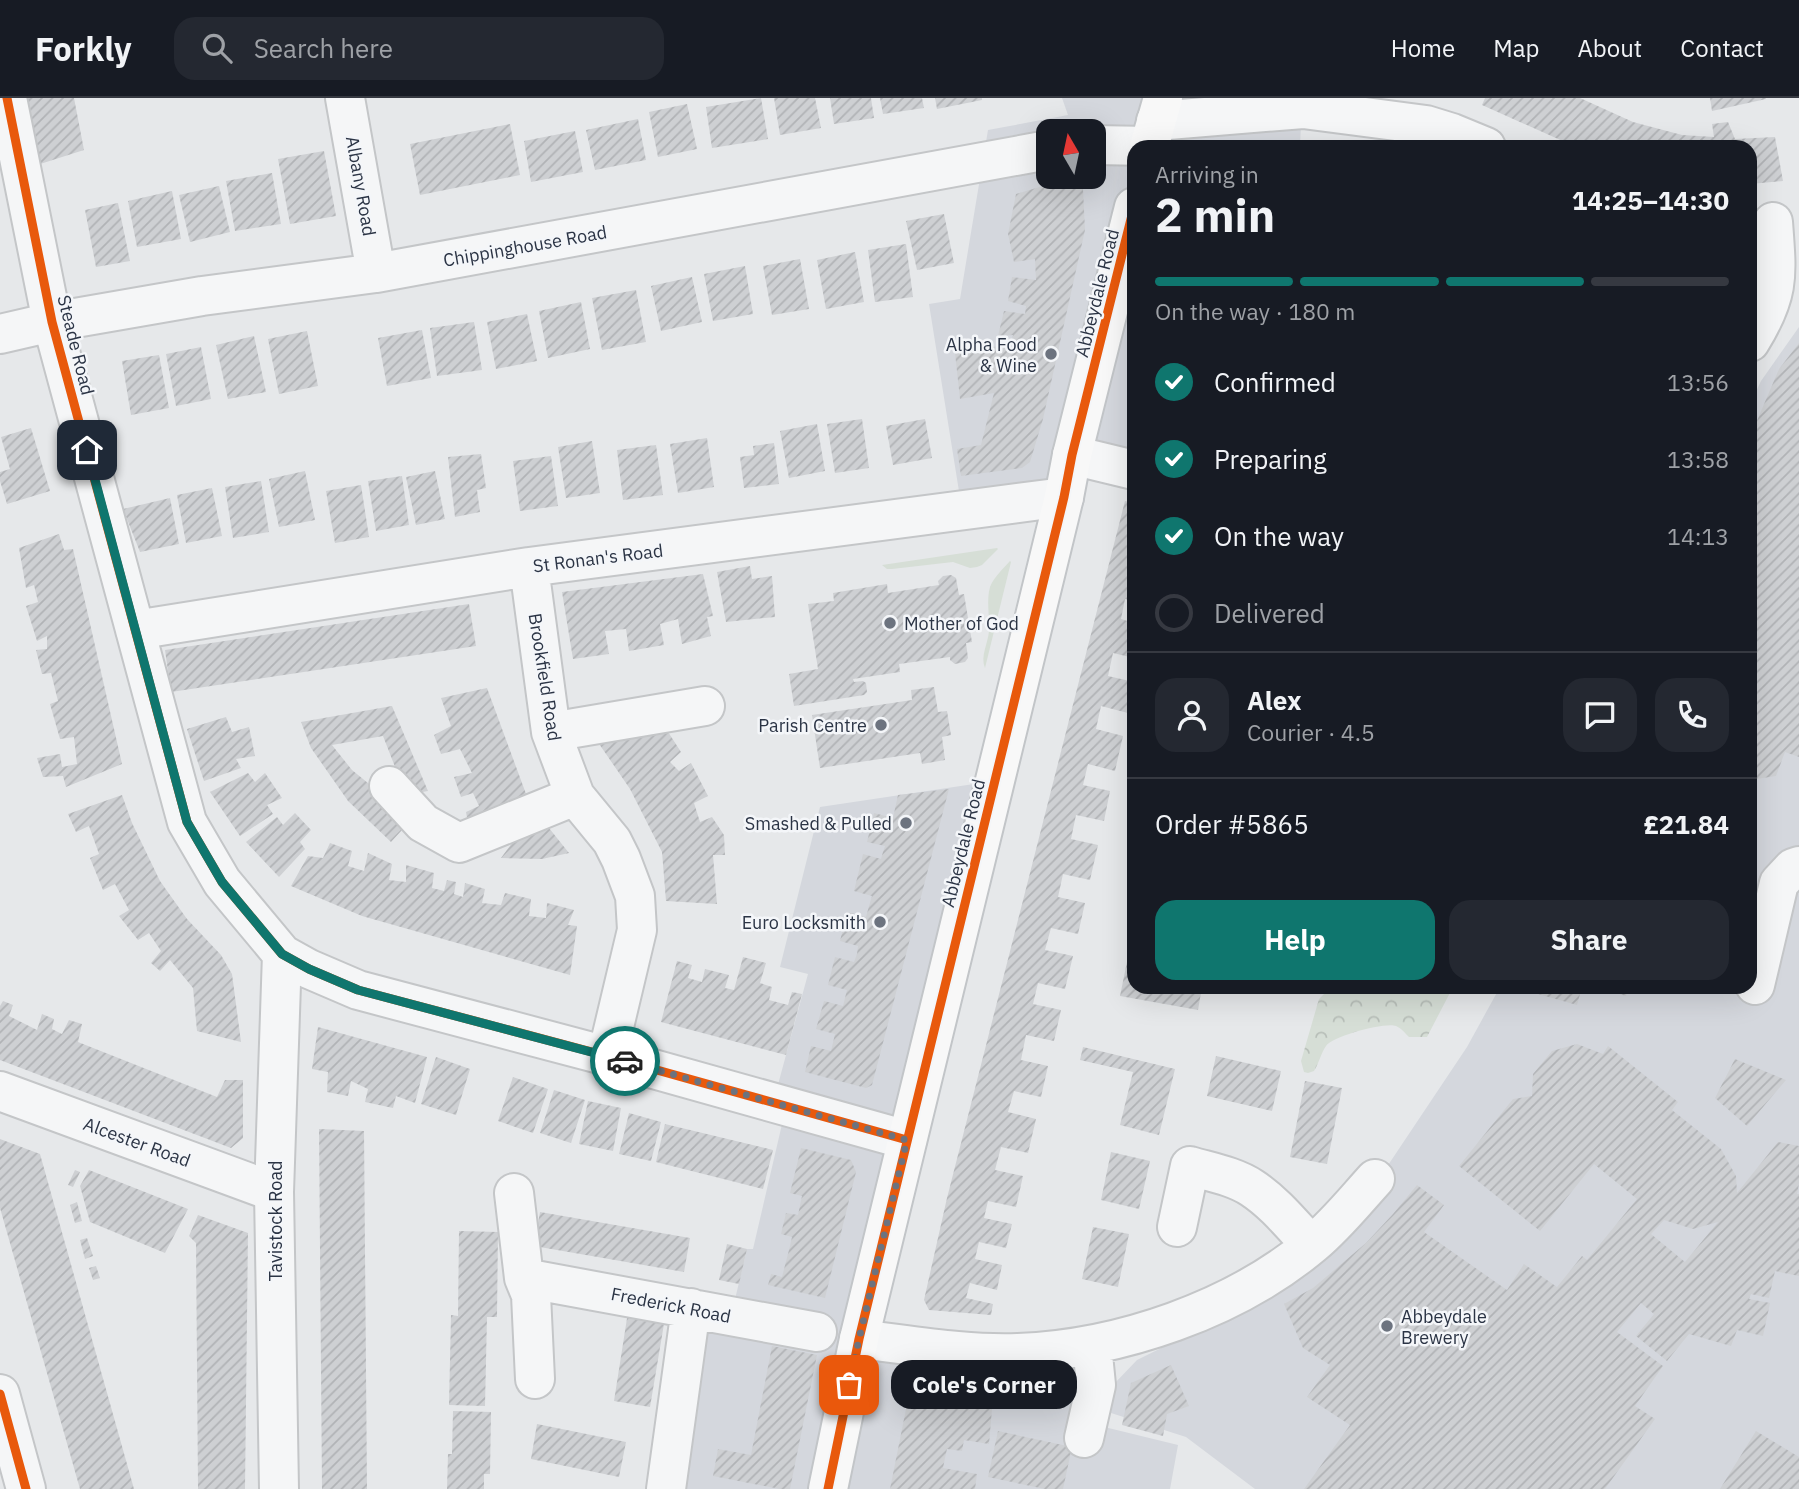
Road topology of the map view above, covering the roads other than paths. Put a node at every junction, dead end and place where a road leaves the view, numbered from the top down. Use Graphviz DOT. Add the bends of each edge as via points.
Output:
graph roads {
  1 [pos="7,98"];
  2 [pos="345,98"];
  3 [pos="1435,112"];
  4 [pos="1154,128"];
  5 [pos="1469,140"];
  6 [pos="1106,142"];
  7 [pos="1036,152"];
  8 [pos="1774,220"];
  9 [pos="1127,235"];
  10 [pos="376,273"];
  11 [pos="52,322"];
  12 [pos="1757,331"];
  13 [pos="0,334"];
  14 [pos="1072,455"];
  15 [pos="1127,468"];
  16 [pos="1064,497"];
  17 [pos="529,567"];
  18 [pos="135,630"];
  19 [pos="705,706"];
  20 [pos="551,733"];
  21 [pos="389,786"];
  22 [pos="575,796"];
  23 [pos="1799,866"];
  24 [pos="282,954"];
  25 [pos="1757,976"];
  26 [pos="607,1056"];
  27 [pos="0,1091"];
  28 [pos="907,1140"];
  29 [pos="1376,1179"];
  30 [pos="274,1192"];
  31 [pos="514,1193"];
  32 [pos="1177,1227"];
  33 [pos="1311,1245"];
  34 [pos="524,1278"];
  35 [pos="691,1308"];
  36 [pos="817,1332"];
  37 [pos="859,1339"];
  38 [pos="1092,1345"];
  39 [pos="535,1379"];
  40 [pos="0,1394"];
  41 [pos="1084,1438"];
  42 [pos="14,1466"];
  43 [pos="278,1489"];
  44 [pos="666,1489"];
  45 [pos="828,1489"];
  1 -- 11 [label="street, Steade Road"];
  2 -- 10 [label="street, Albany Road"];
  3 -- 4 [label="street" via="1303,109"];
  3 -- 5 [label="street" via="1452,133"];
  4 -- 6 [label="street"];
  7 -- 10 [label="street, Chippinghouse Road"];
  8 -- 12 [label="street" via="1774,290"];
  9 -- 14 [label="main road, Abbeydale Road"];
  10 -- 11 [label="street, Chippinghouse Road"];
  11 -- 13 [label="street, Chippinghouse Road"];
  11 -- 18 [label="street, Steade Road"];
  14 -- 15 [label="street"];
  14 -- 16 [label="main road, Abbeydale Road"];
  16 -- 17 [label="street, St Ronan's Road"];
  16 -- 28 [label="main road, Abbeydale Road"];
  17 -- 18 [label="street, St Ronan's Road"];
  17 -- 20 [label="street, Brookfield Road"];
  18 -- 24 [label="street, Steade Road" via="187,822 222,882"];
  19 -- 20 [label="street"];
  20 -- 22 [label="street, Brookfield Road"];
  21 -- 22 [label="street" via="423,823 459,843"];
  22 -- 26 [label="street, Brookfield Road" via="612,841 635,895 637,930"];
  23 -- 25 [label="street" via="1779,883"];
  24 -- 26 [label="street, Steade Road" via="358,990"];
  24 -- 30 [label="street, Tavistock Road"];
  26 -- 28 [label="street, Steade Road"];
  27 -- 30 [label="street, Alcester Road"];
  28 -- 37 [label="main road, Abbeydale Road"];
  29 -- 33 [label="street"];
  30 -- 43 [label="street, Tavistock Road"];
  31 -- 34 [label="street"];
  32 -- 33 [label="street" via="1190,1166 1252,1188"];
  33 -- 38 [label="street" via="1215,1304"];
  34 -- 35 [label="street, Frederick Road"];
  34 -- 39 [label="street" via="531,1295"];
  35 -- 36 [label="street, Frederick Road"];
  35 -- 44 [label="street"];
  37 -- 38 [label="street" via="978,1352"];
  37 -- 45 [label="main road, Abbeydale Road"];
  38 -- 41 [label="street" via="1096,1385"];
  40 -- 42 [label="street"];
}
